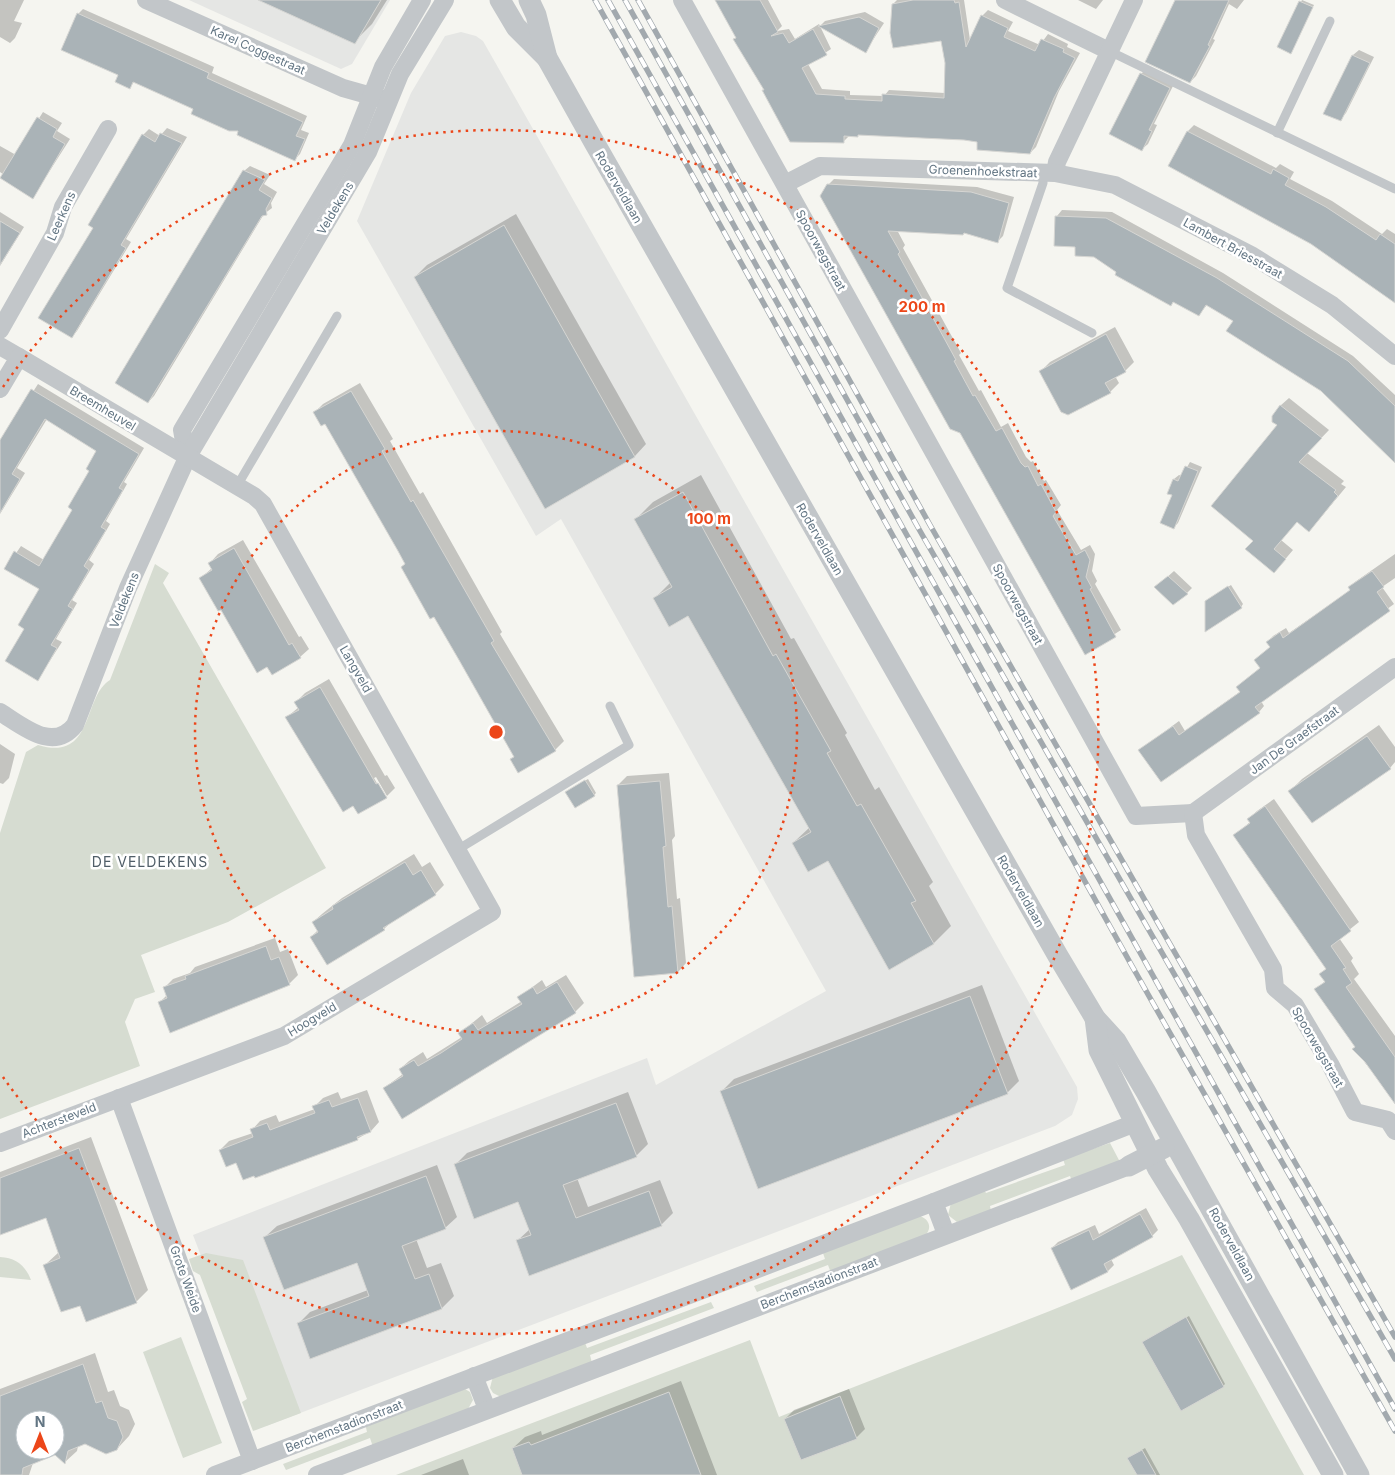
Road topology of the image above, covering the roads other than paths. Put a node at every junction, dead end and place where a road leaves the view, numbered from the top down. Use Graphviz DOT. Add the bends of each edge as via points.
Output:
graph roads {
  1 [pos="146,0"];
  2 [pos="422,0"];
  3 [pos="445,0"];
  4 [pos="500,0"];
  5 [pos="529,0"];
  6 [pos="682,0"];
  7 [pos="1005,0"];
  8 [pos="1134,0"];
  9 [pos="1330,21"];
  10 [pos="1109,51"];
  11 [pos="547,58"];
  12 [pos="371,96"];
  13 [pos="388,101"];
  14 [pos="108,129"];
  15 [pos="1277,133"];
  16 [pos="1049,173"];
  17 [pos="785,184"];
  18 [pos="1395,190"];
  19 [pos="266,306"];
  20 [pos="338,316"];
  21 [pos="0,330"];
  22 [pos="1092,333"];
  23 [pos="0,346"];
  24 [pos="1395,356"];
  25 [pos="19,357"];
  26 [pos="0,389"];
  27 [pos="187,458"];
  28 [pos="237,486"];
  29 [pos="1395,667"];
  30 [pos="610,706"];
  31 [pos="0,712"];
  32 [pos="1193,813"];
  33 [pos="457,850"];
  34 [pos="492,912"];
  35 [pos="1096,1018"];
  36 [pos="119,1098"];
  37 [pos="1158,1113"];
  38 [pos="1135,1123"];
  39 [pos="1395,1131"];
  40 [pos="0,1143"];
  41 [pos="1175,1143"];
  42 [pos="1151,1155"];
  43 [pos="1129,1166"];
  44 [pos="934,1202"];
  45 [pos="946,1234"];
  46 [pos="474,1376"];
  47 [pos="487,1409"];
  48 [pos="252,1461"];
  49 [pos="215,1475"];
  50 [pos="317,1475"];
  51 [pos="1333,1475"];
  52 [pos="1360,1475"];
  1 -- 12 [label="street, Karel Coggestraat" via="343,88"];
  2 -- 12 [label="street" via="383,67"];
  3 -- 13 [label="street" via="400,74"];
  4 -- 11 [label="street, Roderveldlaan" via="516,27"];
  5 -- 11 [label="street, Roderveldlaan"];
  6 -- 17 [label="street, Spoorwegstraat"];
  7 -- 10 [label="street"];
  8 -- 10 [label="street, Groenenhoekstraat"];
  9 -- 15 [label="lane"];
  10 -- 15 [label="lane"];
  10 -- 16 [label="street, Groenenhoekstraat"];
  11 -- 35 [label="street, Roderveldlaan"];
  12 -- 13 [label="street, Karel Coggestraat"];
  12 -- 19 [label="street, Veldekens" via="352,145"];
  13 -- 19 [label="street, Veldekens" via="368,152"];
  14 -- 21 [label="street, Leerkens" via="63,206 55,233"];
  15 -- 18 [label="lane"];
  16 -- 17 [label="street, Groenenhoekstraat" via="820,166"];
  16 -- 22 [label="lane" via="1007,288"];
  16 -- 24 [label="street, Lambert Briesstraat" via="1116,185 1251,255 1332,305"];
  17 -- 32 [label="street, Spoorwegstraat" via="1136,816"];
  19 -- 27 [label="street, Veldekens" via="182,430"];
  20 -- 28 [label="lane"];
  23 -- 25 [label="street"];
  25 -- 26 [label="street"];
  25 -- 27 [label="street, Breemheuvel"];
  27 -- 28 [label="street, Langveld"];
  27 -- 31 [label="street, Veldekens" via="128,588 75,725 59,737 40,736"];
  28 -- 33 [label="street, Langveld" via="262,504"];
  29 -- 32 [label="street, Jan De Graefstraat"];
  30 -- 33 [label="lane" via="629,745"];
  32 -- 39 [label="street, Spoorwegstraat" via="1196,836 1272,969 1275,988 1295,1006 1355,1112 1388,1120"];
  33 -- 34 [label="street, Langveld"];
  34 -- 36 [label="street, Hoogveld" via="284,1036"];
  35 -- 37 [label="street, Roderveldlaan" via="1116,1041"];
  35 -- 38 [label="street, Roderveldlaan" via="1099,1050"];
  36 -- 40 [label="street, Achtersteveld"];
  36 -- 48 [label="street, Grote Weide"];
  37 -- 38 [label="street"];
  37 -- 41 [label="street, Roderveldlaan"];
  38 -- 42 [label="street, Roderveldlaan"];
  38 -- 44 [label="street, Berchemstadionstraat"];
  41 -- 42 [label="street, Berchemstadionstraat"];
  41 -- 52 [label="street, Roderveldlaan"];
  42 -- 43 [label="street, Berchemstadionstraat"];
  42 -- 51 [label="street, Roderveldlaan"];
  43 -- 45 [label="street, Berchemstadionstraat"];
  44 -- 45 [label="street"];
  44 -- 46 [label="street, Berchemstadionstraat"];
  45 -- 47 [label="street, Berchemstadionstraat"];
  46 -- 47 [label="street"];
  46 -- 48 [label="street, Berchemstadionstraat"];
  47 -- 50 [label="street, Berchemstadionstraat"];
  48 -- 49 [label="street, Berchemstadionstraat"];
}
